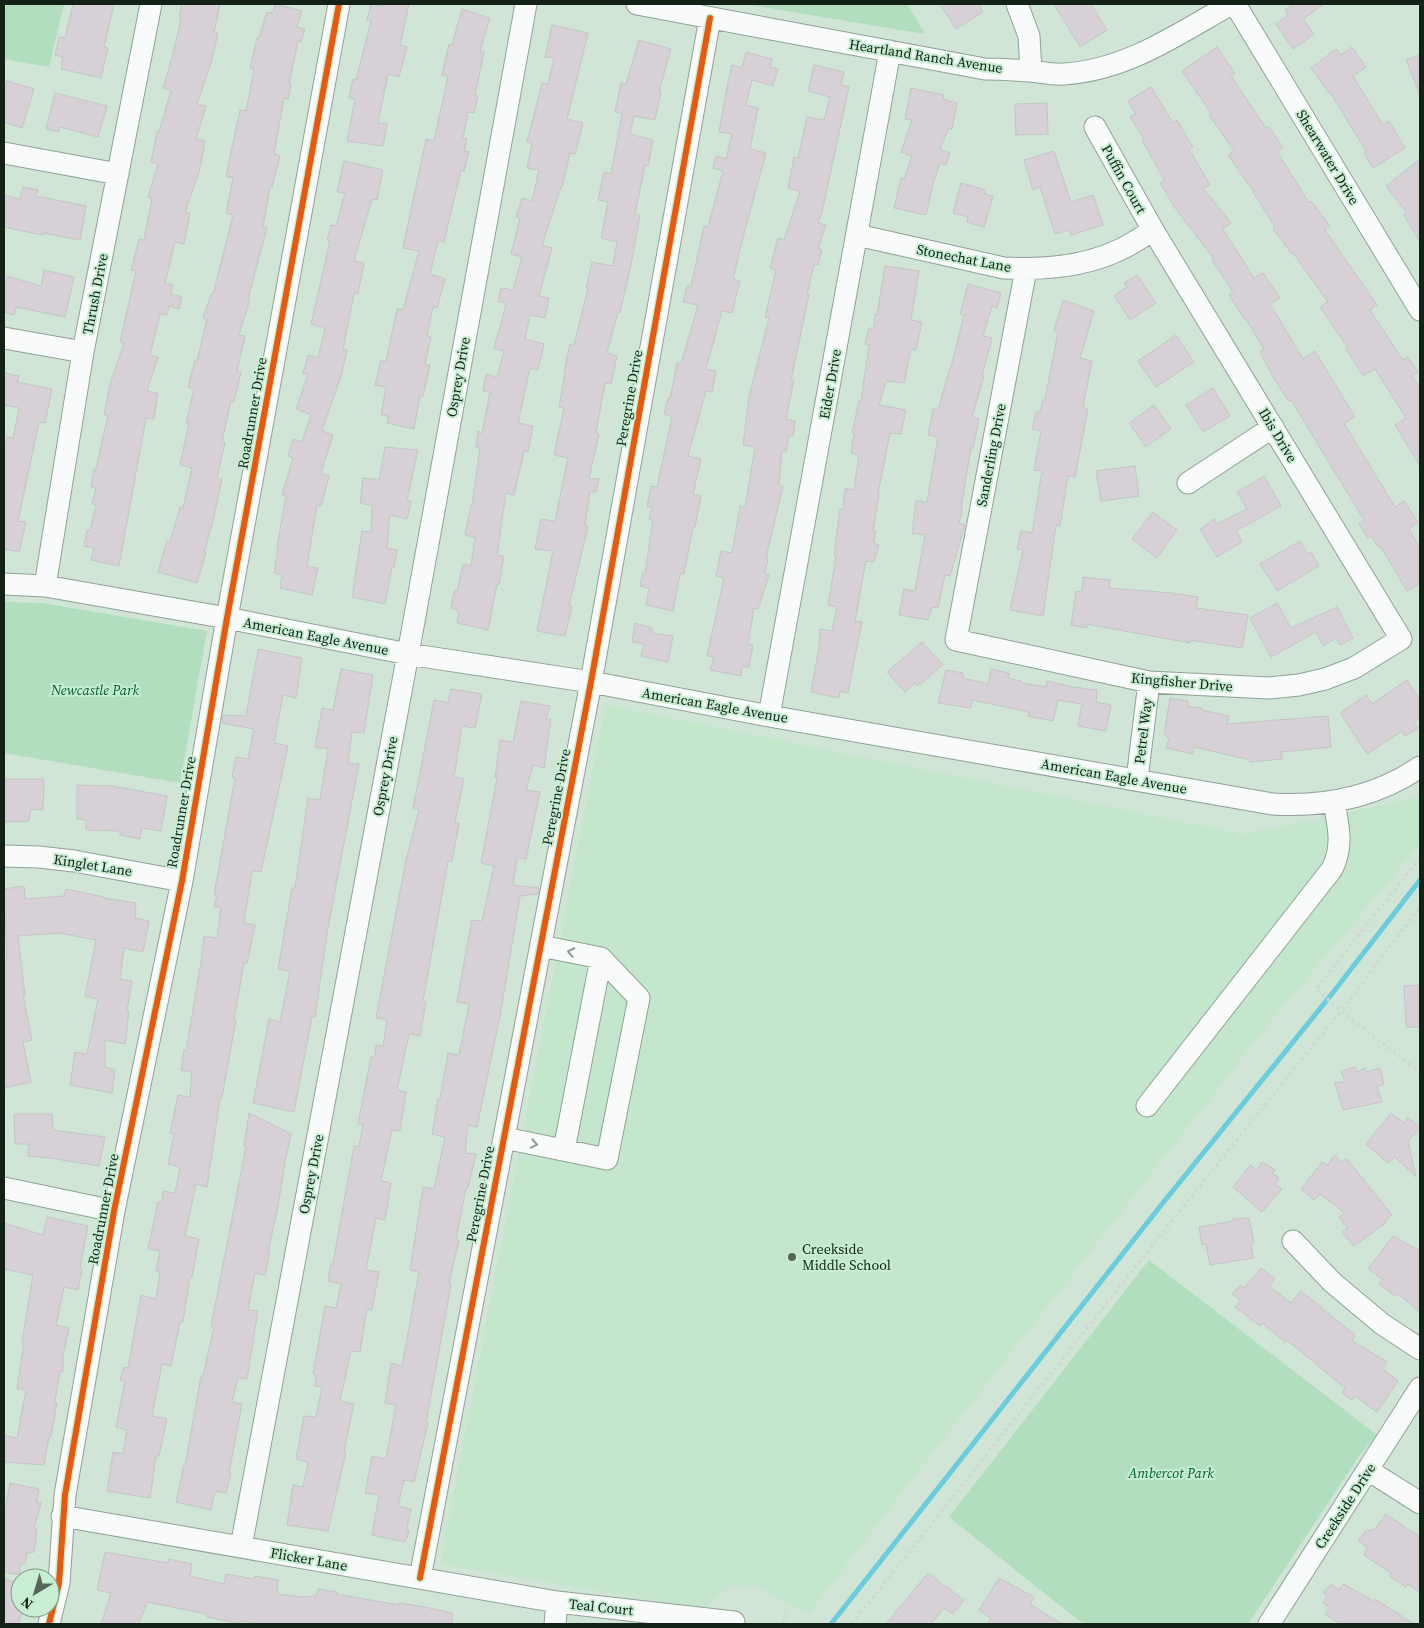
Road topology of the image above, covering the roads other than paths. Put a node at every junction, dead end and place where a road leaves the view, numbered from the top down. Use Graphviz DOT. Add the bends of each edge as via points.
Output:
graph roads {
  1 [pos="151,4"];
  2 [pos="339,4"];
  3 [pos="526,4"];
  4 [pos="637,4"];
  5 [pos="1017,4"];
  6 [pos="1231,4"];
  7 [pos="1235,4"];
  8 [pos="710,18"];
  9 [pos="890,51"];
  10 [pos="1031,71"];
  11 [pos="1095,127"];
  12 [pos="4,153"];
  13 [pos="118,174"];
  14 [pos="1154,230"];
  15 [pos="857,235"];
  16 [pos="1026,269"];
  17 [pos="1420,310"];
  18 [pos="4,338"];
  19 [pos="83,352"];
  20 [pos="1274,427"];
  21 [pos="1188,483"];
  22 [pos="4,584"];
  23 [pos="45,586"];
  24 [pos="227,618"];
  25 [pos="1401,639"];
  26 [pos="956,640"];
  27 [pos="408,654"];
  28 [pos="591,682"];
  29 [pos="1149,682"];
  30 [pos="769,716"];
  31 [pos="1420,767"];
  32 [pos="1136,780"];
  33 [pos="1334,802"];
  34 [pos="4,856"];
  35 [pos="182,881"];
  36 [pos="541,946"];
  37 [pos="601,958"];
  38 [pos="1147,1106"];
  39 [pos="504,1138"];
  40 [pos="564,1150"];
  41 [pos="4,1188"];
  42 [pos="114,1211"];
  43 [pos="1293,1241"];
  44 [pos="1420,1349"];
  45 [pos="1420,1388"];
  46 [pos="1368,1470"];
  47 [pos="1420,1503"];
  48 [pos="62,1516"];
  49 [pos="241,1547"];
  50 [pos="420,1578"];
  51 [pos="557,1602"];
  52 [pos="734,1622"];
  53 [pos="49,1624"];
  54 [pos="555,1624"];
  55 [pos="1269,1624"];
  1 -- 13 [label="street, Thrush Drive"];
  2 -- 24 [label="street, Roadrunner Drive"];
  3 -- 27 [label="street, Osprey Drive"];
  4 -- 8 [label="street, Heartland Ranch Avenue"];
  5 -- 10 [label="street" via="1029,36"];
  6 -- 10 [label="street, Heartland Ranch Avenue" via="1150,50 1118,64 1062,75"];
  7 -- 17 [label="street, Shearwater Drive"];
  8 -- 9 [label="street, Heartland Ranch Avenue"];
  8 -- 28 [label="street, Peregrine Drive"];
  9 -- 10 [label="street, Heartland Ranch Avenue" via="985,69"];
  9 -- 15 [label="street, Eider Drive"];
  11 -- 14 [label="street, Puffin Court"];
  12 -- 13 [label="street"];
  13 -- 19 [label="street, Thrush Drive"];
  14 -- 16 [label="street, Stonechat Lane" via="1119,250 1090,261"];
  14 -- 20 [label="street, Ibis Drive"];
  15 -- 16 [label="street, Stonechat Lane" via="1004,268"];
  15 -- 30 [label="street, Eider Drive"];
  16 -- 26 [label="street, Sanderling Drive"];
  18 -- 19 [label="street"];
  19 -- 23 [label="street, Thrush Drive"];
  20 -- 21 [label="street"];
  20 -- 25 [label="street, Ibis Drive"];
  22 -- 23 [label="street, American Eagle Avenue"];
  23 -- 24 [label="street, American Eagle Avenue"];
  24 -- 27 [label="street, American Eagle Avenue"];
  24 -- 35 [label="street, Roadrunner Drive"];
  25 -- 29 [label="street, Kingfisher Drive" via="1354,668 1299,685 1269,688"];
  26 -- 29 [label="street, Kingfisher Drive"];
  27 -- 28 [label="street, American Eagle Avenue"];
  27 -- 49 [label="street, Osprey Drive"];
  28 -- 30 [label="street, American Eagle Avenue"];
  28 -- 36 [label="street, Peregrine Drive"];
  29 -- 32 [label="street, Petrel Way"];
  30 -- 32 [label="street, American Eagle Avenue"];
  31 -- 33 [label="street, American Eagle Avenue" via="1381,788"];
  32 -- 33 [label="street, American Eagle Avenue" via="1272,804"];
  33 -- 38 [label="street" via="1340,844 1332,869"];
  34 -- 35 [label="street, Kinglet Lane" via="74,861"];
  35 -- 42 [label="street, Roadrunner Drive"];
  37 -- 36 [label="street, one-way"];
  36 -- 39 [label="street, Peregrine Drive"];
  37 -- 40 [label="street"];
  37 -- 40 [label="street" via="639,998 607,1159"];
  39 -- 40 [label="street, one-way"];
  39 -- 50 [label="street, Peregrine Drive"];
  41 -- 42 [label="street"];
  42 -- 48 [label="street, Roadrunner Drive"];
  43 -- 44 [label="street" via="1332,1282 1382,1324"];
  45 -- 46 [label="street, Creekside Drive"];
  46 -- 47 [label="street"];
  46 -- 55 [label="street, Creekside Drive"];
  48 -- 49 [label="street, Flicker Lane"];
  48 -- 53 [label="street, Roadrunner Drive" via="59,1584"];
  49 -- 50 [label="street, Flicker Lane"];
  50 -- 51 [label="street, Flicker Lane"];
  51 -- 52 [label="street, Teal Court"];
  51 -- 54 [label="street"];
}
